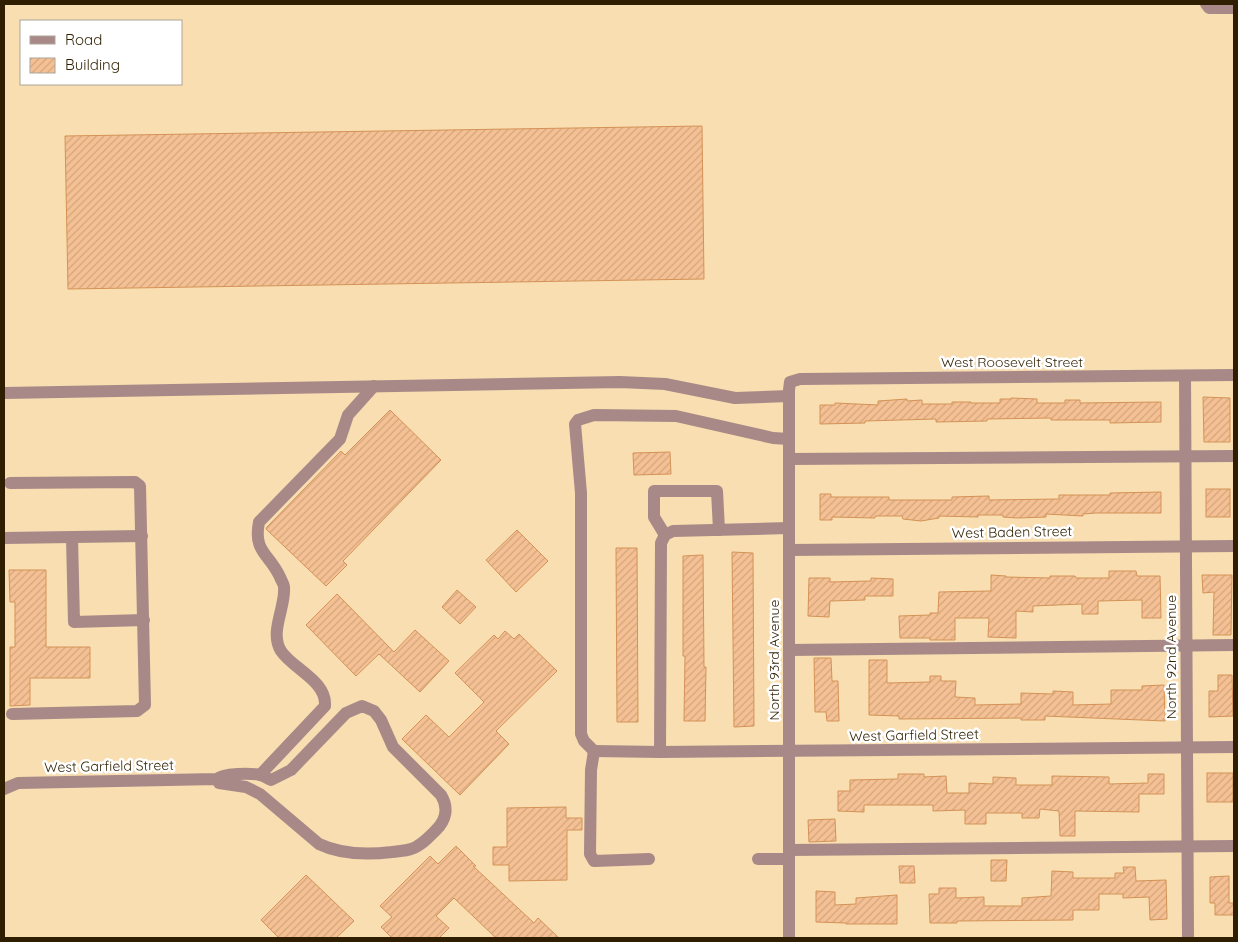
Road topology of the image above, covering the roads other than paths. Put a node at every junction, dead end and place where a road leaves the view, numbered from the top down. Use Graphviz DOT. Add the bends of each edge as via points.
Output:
graph roads {
  1 [pos="1206,4"];
  2 [pos="1234,8"];
  3 [pos="1234,375"];
  4 [pos="1185,376"];
  5 [pos="790,382"];
  6 [pos="374,386"];
  7 [pos="4,393"];
  8 [pos="789,396"];
  9 [pos="789,439"];
  10 [pos="1185,456"];
  11 [pos="1234,456"];
  12 [pos="789,459"];
  13 [pos="10,483"];
  14 [pos="789,528"];
  15 [pos="719,530"];
  16 [pos="665,535"];
  17 [pos="142,536"];
  18 [pos="72,537"];
  19 [pos="4,538"];
  20 [pos="1186,546"];
  21 [pos="1234,546"];
  22 [pos="789,550"];
  23 [pos="144,620"];
  24 [pos="1234,645"];
  25 [pos="1186,646"];
  26 [pos="789,650"];
  27 [pos="12,714"];
  28 [pos="1186,747"];
  29 [pos="1234,747"];
  30 [pos="594,751"];
  31 [pos="788,751"];
  32 [pos="660,752"];
  33 [pos="260,775"];
  34 [pos="217,779"];
  35 [pos="4,789"];
  36 [pos="1187,846"];
  37 [pos="1234,846"];
  38 [pos="788,854"];
  39 [pos="648,859"];
  40 [pos="758,859"];
  41 [pos="789,938"];
  42 [pos="1188,938"];
  1 -- 2 [label="street" via="1208,8"];
  3 -- 4 [label="street, West Roosevelt Street"];
  4 -- 5 [label="street, West Roosevelt Street" via="800,379"];
  4 -- 10 [label="street, North 92nd Avenue"];
  5 -- 8 [label="street, North 93rd Avenue"];
  6 -- 7 [label="street"];
  6 -- 8 [label="street" via="620,382 665,384 735,398"];
  6 -- 33 [label="street" via="348,415 340,439 259,522 259,547 277,570 284,586 276,636 281,650 325,697 325,706"];
  8 -- 9 [label="street, North 93rd Avenue"];
  9 -- 12 [label="street, North 93rd Avenue"];
  9 -- 30 [label="street" via="676,416 594,415 575,424 581,493 581,734"];
  10 -- 11 [label="street"];
  10 -- 12 [label="street"];
  10 -- 20 [label="street, North 92nd Avenue"];
  12 -- 14 [label="street, North 93rd Avenue"];
  13 -- 17 [label="street" via="135,482 140,486"];
  14 -- 15 [label="street"];
  14 -- 22 [label="street, North 93rd Avenue"];
  15 -- 16 [label="street" via="673,531"];
  15 -- 16 [label="street" via="717,491 654,491 654,517"];
  16 -- 32 [label="street" via="661,543"];
  17 -- 18 [label="street"];
  17 -- 23 [label="street"];
  18 -- 19 [label="street"];
  18 -- 23 [label="street" via="74,622"];
  20 -- 21 [label="street, West Baden Street"];
  20 -- 22 [label="street, West Baden Street"];
  20 -- 25 [label="street, North 92nd Avenue"];
  22 -- 26 [label="street, North 93rd Avenue"];
  23 -- 27 [label="street" via="145,705 137,711"];
  24 -- 25 [label="street"];
  25 -- 26 [label="street"];
  25 -- 28 [label="street, North 92nd Avenue"];
  26 -- 31 [label="street, North 93rd Avenue"];
  28 -- 29 [label="street, West Garfield Street"];
  28 -- 31 [label="street, West Garfield Street"];
  28 -- 36 [label="street, North 92nd Avenue"];
  30 -- 32 [label="street, West Garfield Street"];
  30 -- 39 [label="street" via="590,770 590,854 594,861"];
  31 -- 32 [label="street, West Garfield Street"];
  31 -- 38 [label="street, North 93rd Avenue"];
  33 -- 34 [label="street" via="220,776"];
  33 -- 34 [label="street" via="271,780 291,770 346,713 362,706 378,715 393,747 442,795 446,812 439,827 412,849 357,854 330,850 260,794 246,787 219,783"];
  34 -- 35 [label="street, West Garfield Street" via="18,782"];
  36 -- 37 [label="street"];
  36 -- 38 [label="street"];
  36 -- 42 [label="street, North 92nd Avenue"];
  38 -- 40 [label="street"];
  38 -- 41 [label="street, North 93rd Avenue"];
}
